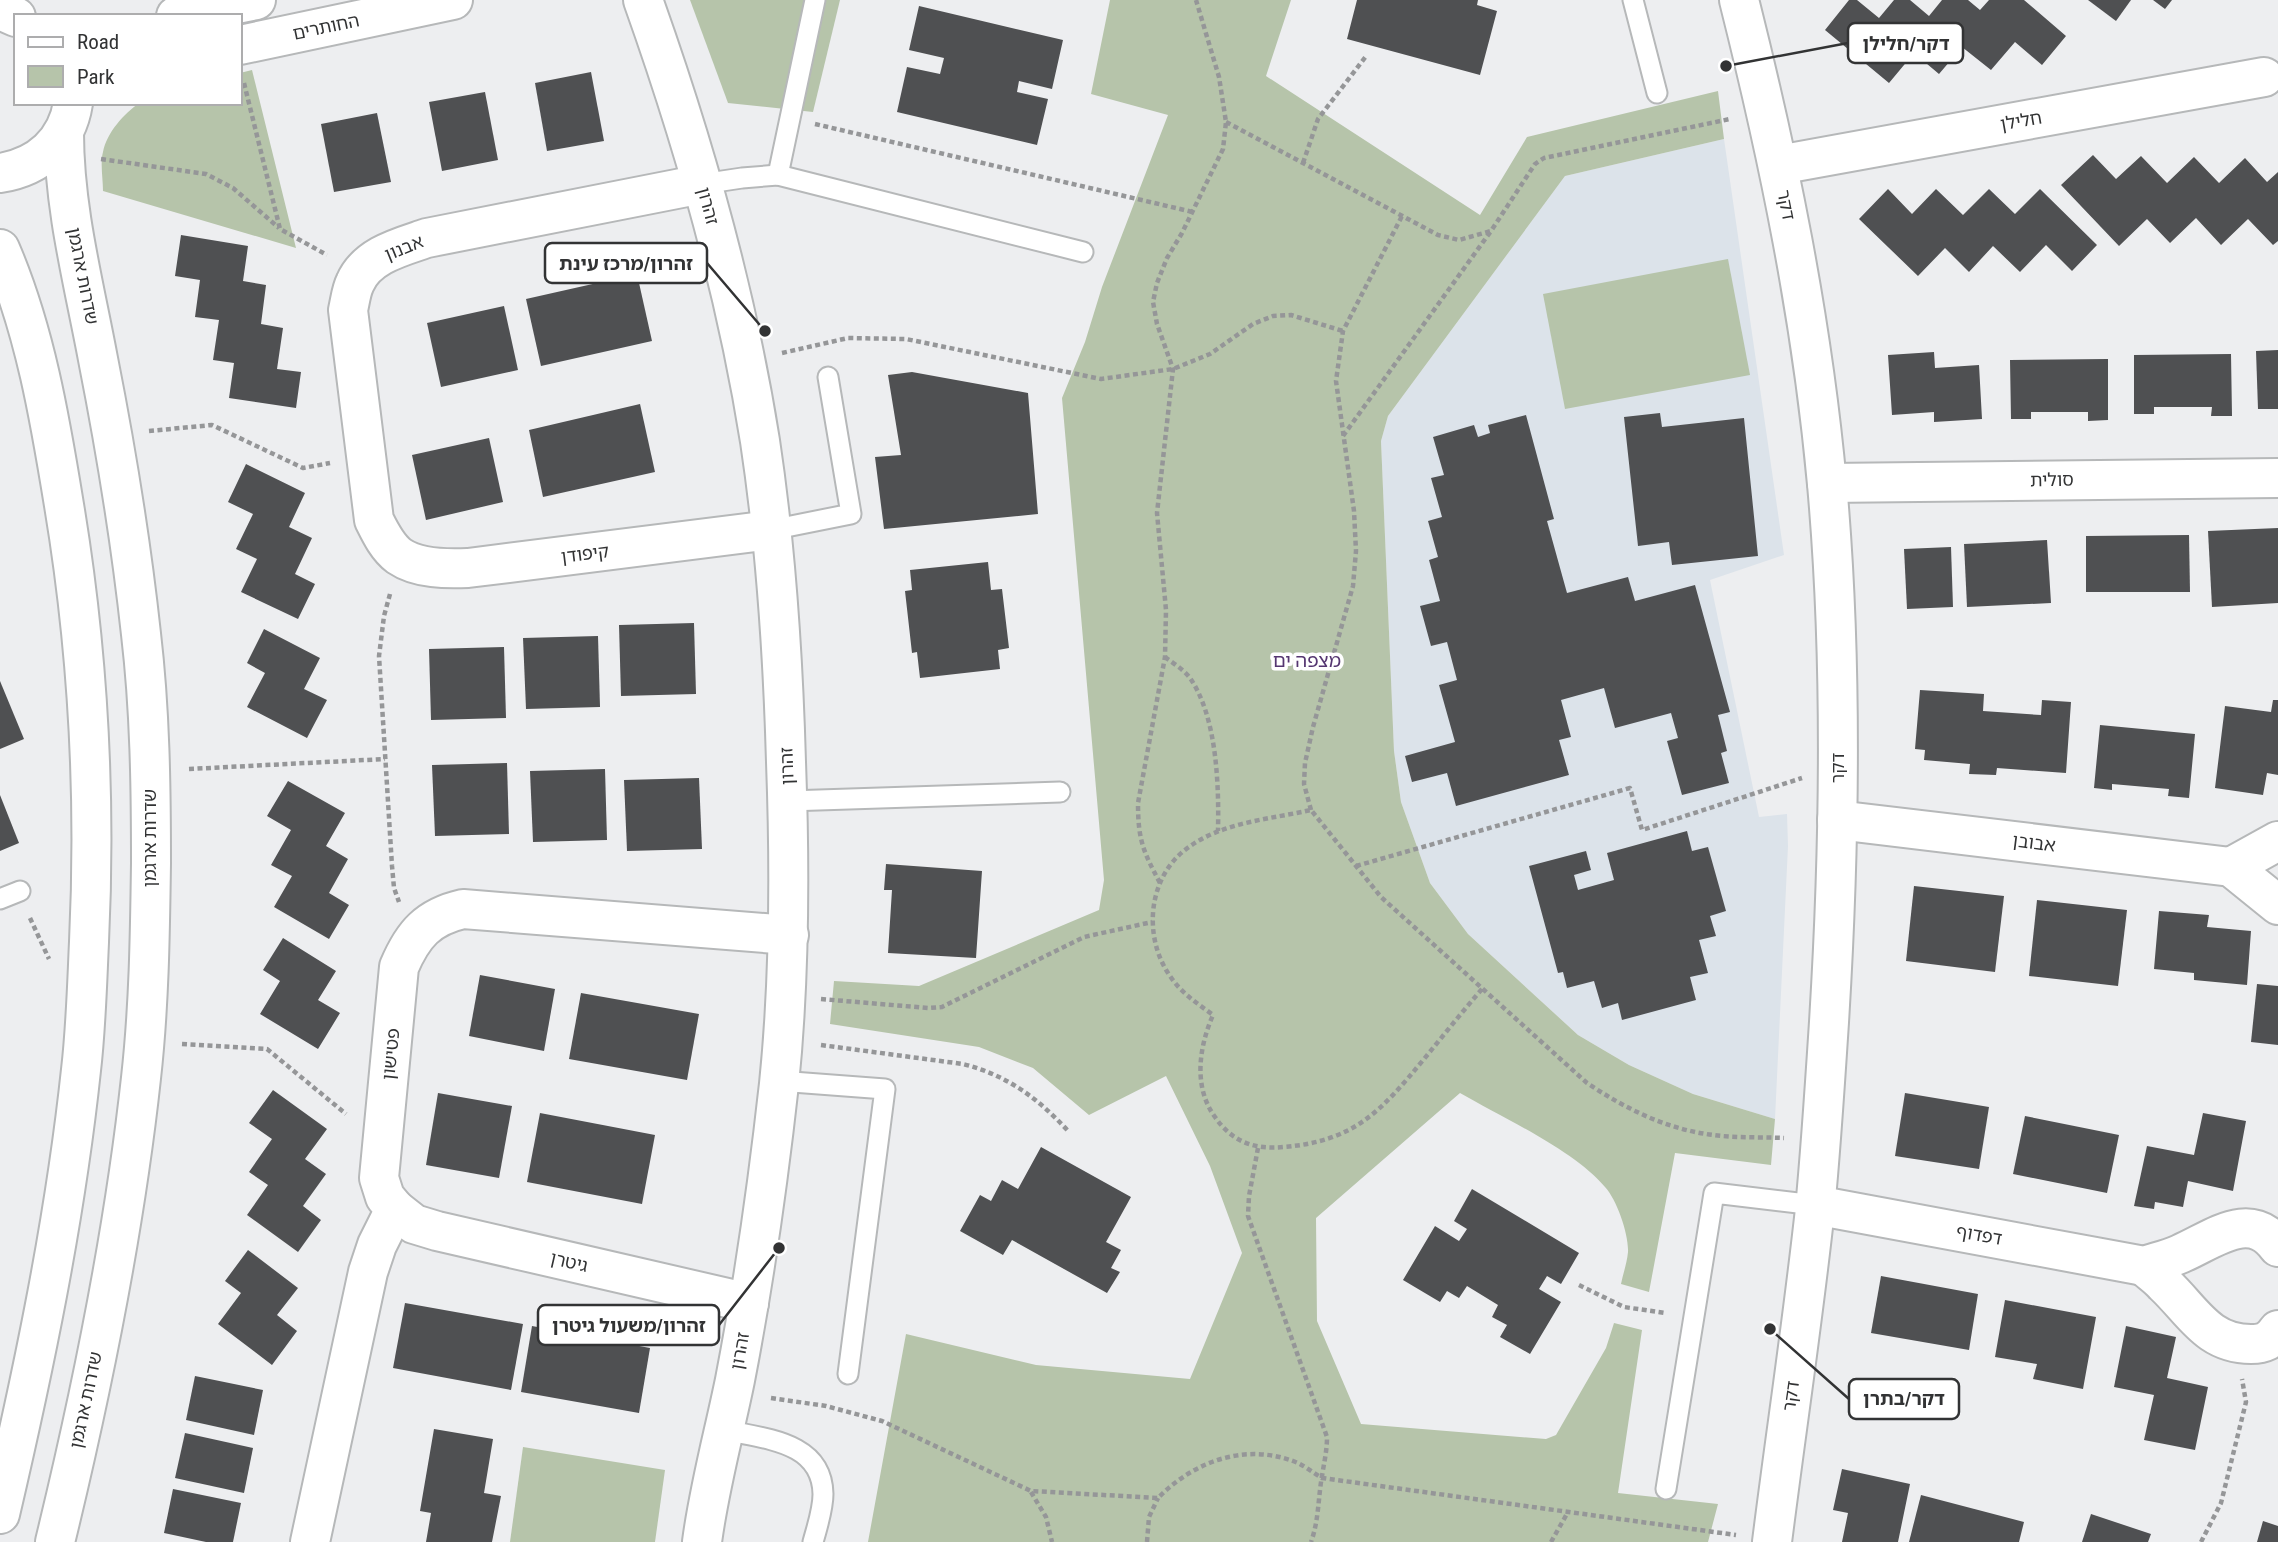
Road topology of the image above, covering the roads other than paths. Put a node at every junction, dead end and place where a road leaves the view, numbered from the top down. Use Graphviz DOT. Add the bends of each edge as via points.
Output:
graph roads {
  1 [pos="256,0"];
  2 [pos="453,0"];
  3 [pos="643,0"];
  4 [pos="815,0"];
  5 [pos="1633,0"];
  6 [pos="1740,0"];
  7 [pos="407,5"];
  8 [pos="186,14"];
  9 [pos="242,63"];
  10 [pos="2273,73"];
  11 [pos="1657,93"];
  12 [pos="71,122"];
  13 [pos="1778,165"];
  14 [pos="0,173"];
  15 [pos="778,175"];
  16 [pos="702,184"];
  17 [pos="0,249"];
  18 [pos="1083,252"];
  19 [pos="828,377"];
  20 [pos="2278,478"];
  21 [pos="1827,483"];
  22 [pos="771,530"];
  23 [pos="399,556"];
  24 [pos="1060,792"];
  25 [pos="788,801"];
  26 [pos="1837,820"];
  27 [pos="2278,841"];
  28 [pos="2231,867"];
  29 [pos="20,891"];
  30 [pos="0,899"];
  31 [pos="2278,905"];
  32 [pos="789,935"];
  33 [pos="779,1081"];
  34 [pos="1815,1205"];
  35 [pos="395,1209"];
  36 [pos="2278,1247"];
  37 [pos="2144,1266"];
  38 [pos="748,1303"];
  39 [pos="2278,1330"];
  40 [pos="848,1374"];
  41 [pos="724,1430"];
  42 [pos="1666,1489"];
  43 [pos="0,1514"];
  44 [pos="1772,1541"];
  45 [pos="55,1542"];
  46 [pos="310,1542"];
  47 [pos="702,1542"];
  48 [pos="813,1542"];
  1 -- 8 [label="street"];
  2 -- 7 [label="street, החותרים"];
  3 -- 16 [label="street, זהרון"];
  4 -- 15 [label="lane"];
  5 -- 11 [label="lane"];
  6 -- 13 [label="street, דקר"];
  7 -- 9 [label="street, החותרים"];
  10 -- 13 [label="street, חלילן"];
  12 -- 14 [label="street" via="42,157"];
  12 -- 45 [label="street, שדרות ארגמן" via="75,239 113,435 142,639 150,771 150,913 144,1042 132,1149 94,1366"];
  13 -- 21 [label="street, דקר" via="1804,303"];
  15 -- 16 [label="lane"];
  15 -- 18 [label="lane"];
  16 -- 22 [label="street, זהרון" via="738,323"];
  16 -- 23 [label="street, אבנון" via="428,237 372,261 361,274 348,310 365,457 374,520"];
  17 -- 43 [label="street" via="32,341 71,547 89,737 91,826 82,1069 35,1354"];
  19 -- 22 [label="lane" via="851,514"];
  20 -- 21 [label="street, סולית"];
  21 -- 26 [label="street, דקר"];
  22 -- 23 [label="street, קיפודן" via="468,568 447,569"];
  22 -- 25 [label="street, זהרון"];
  24 -- 25 [label="lane"];
  25 -- 32 [label="street, זהרון"];
  26 -- 28 [label="street, אבובן"];
  26 -- 34 [label="street, דקר"];
  27 -- 28 [label="street"];
  28 -- 31 [label="street"];
  29 -- 30 [label="lane"];
  32 -- 33 [label="street, זהרון"];
  32 -- 35 [label="street, פטישון" via="463,909 427,924 408,945 399,967 379,1178"];
  33 -- 38 [label="street, זהרון"];
  33 -- 40 [label="lane" via="885,1089"];
  34 -- 37 [label="street, דפדוף"];
  34 -- 42 [label="lane" via="1714,1193"];
  34 -- 44 [label="street, דקר"];
  35 -- 38 [label="street, גיטרן" via="414,1224 437,1231"];
  35 -- 46 [label="street" via="368,1272"];
  36 -- 37 [label="street" via="2261,1230 2249,1227"];
  37 -- 39 [label="street" via="2221,1339 2260,1344 2271,1340"];
  38 -- 41 [label="street, זהרון"];
  41 -- 47 [label="street, זהרון"];
  41 -- 48 [label="lane" via="787,1445 815,1464 822,1478 823,1497"];
}
